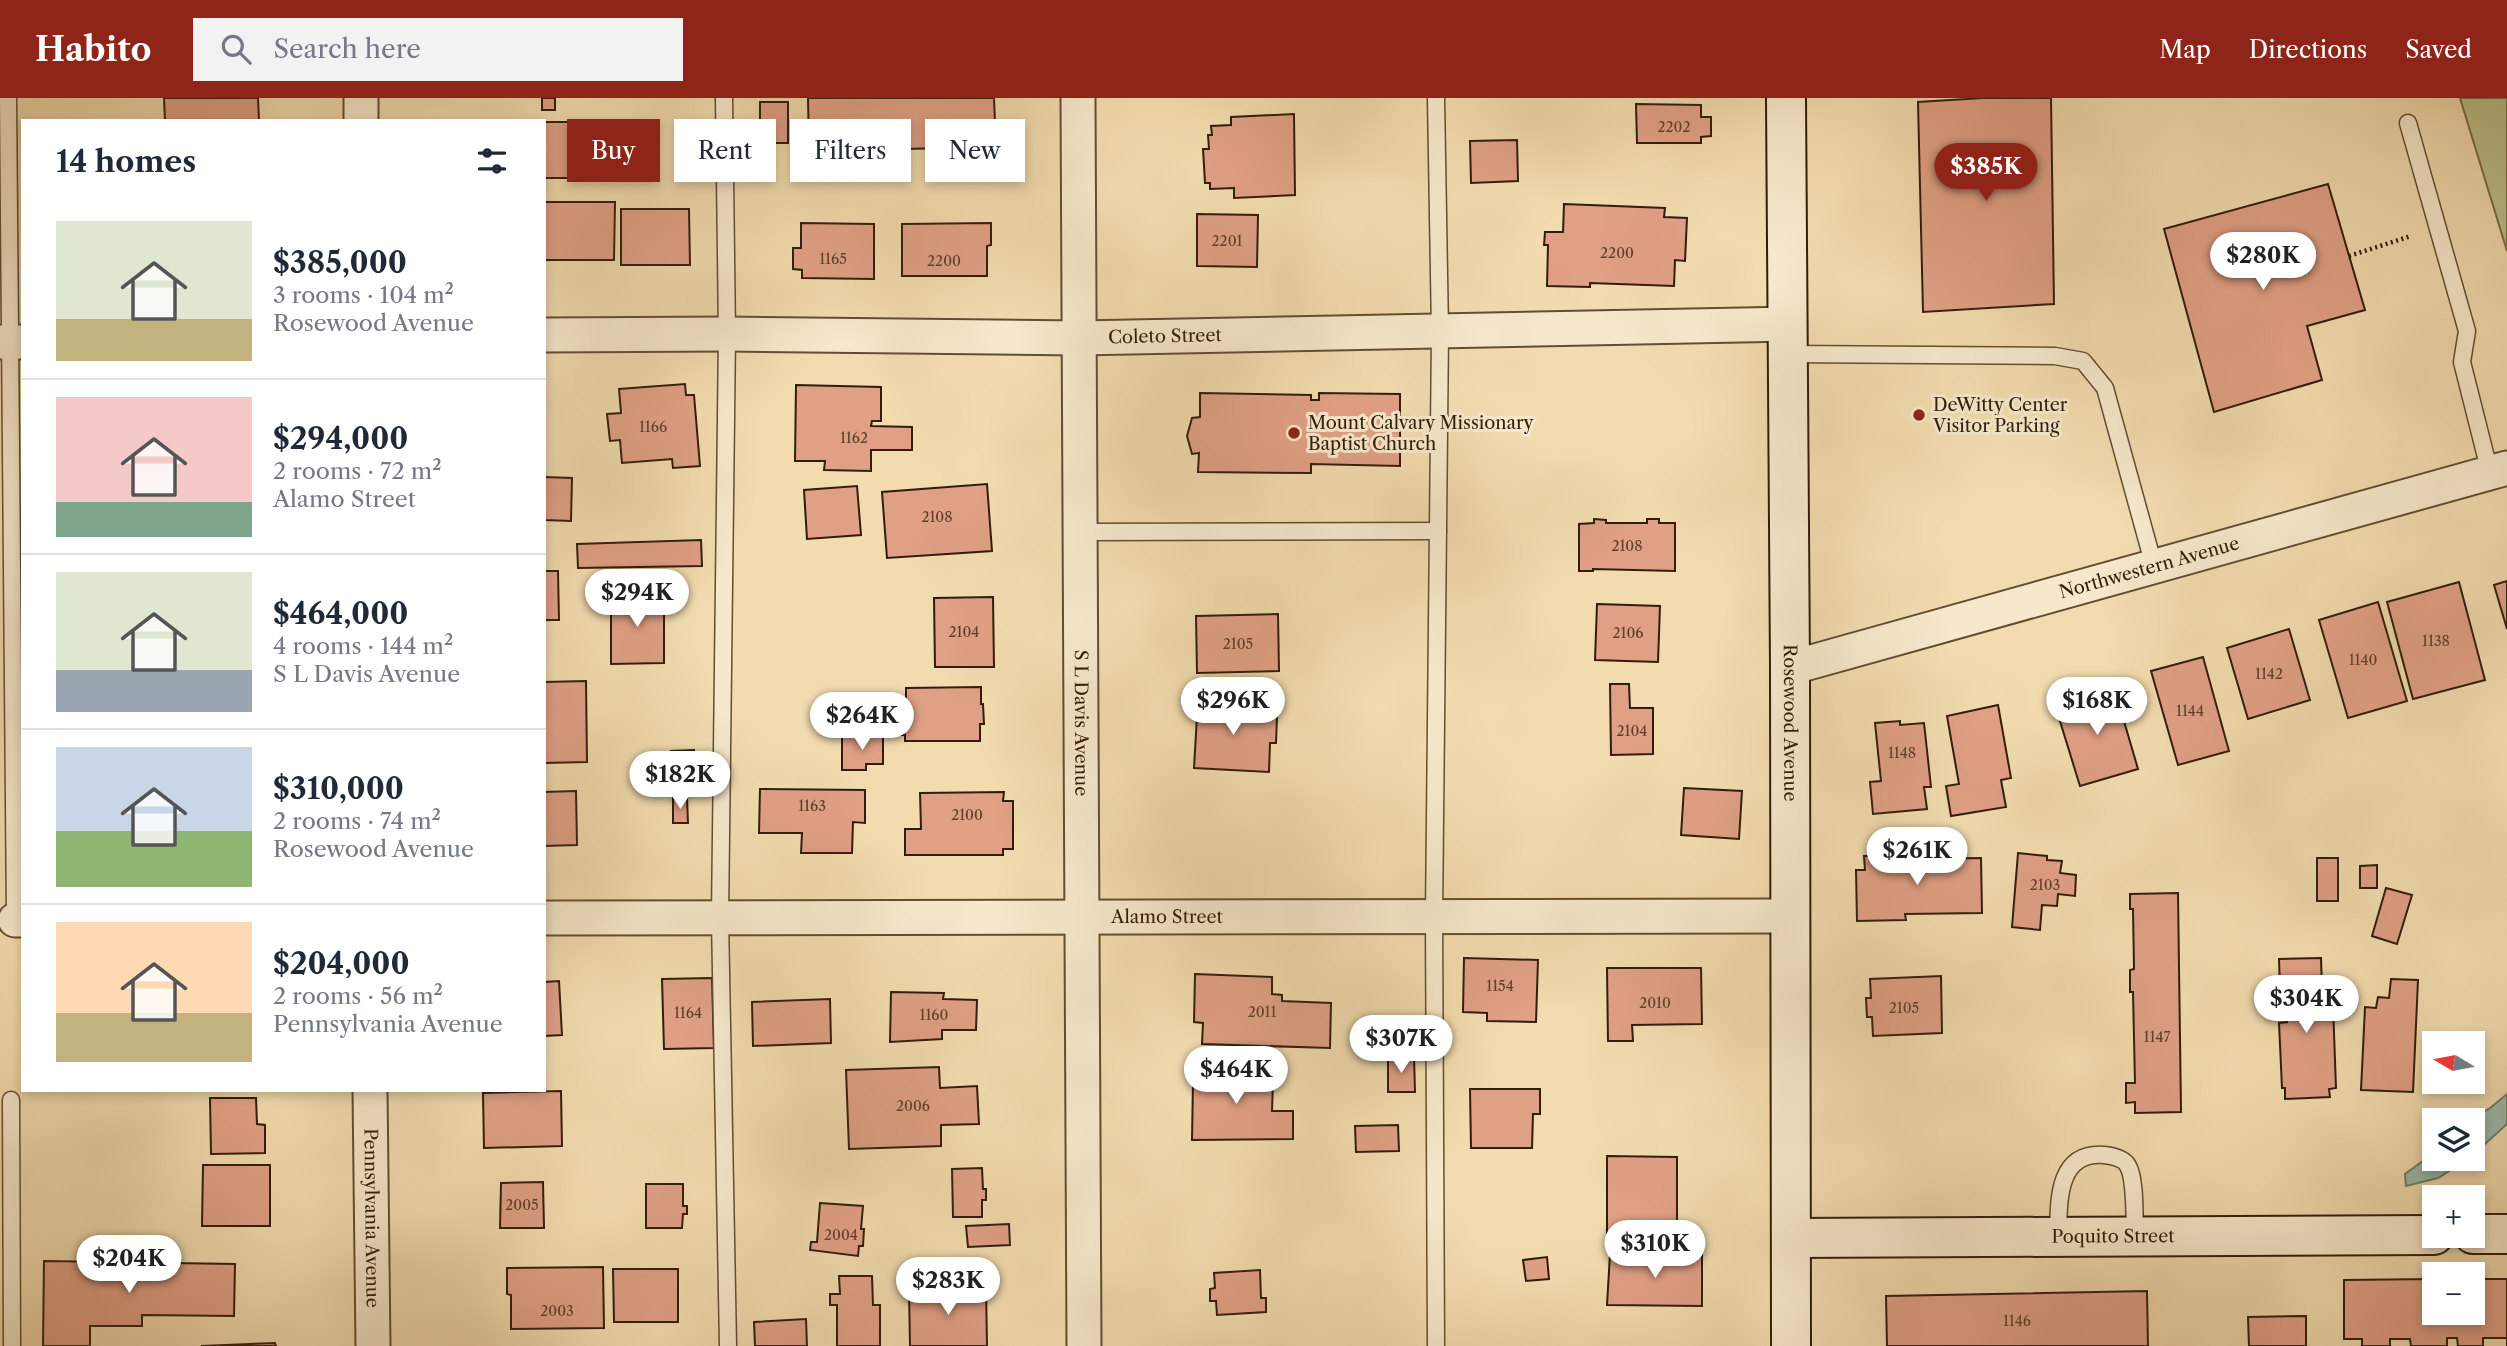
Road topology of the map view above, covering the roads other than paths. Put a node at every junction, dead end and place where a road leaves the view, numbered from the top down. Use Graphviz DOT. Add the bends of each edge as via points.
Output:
graph roads {
  1 [pos="8,98"];
  2 [pos="361,98"];
  3 [pos="724,98"];
  4 [pos="1078,98"];
  5 [pos="1436,98"];
  6 [pos="1786,98"];
  7 [pos="361,119"];
  8 [pos="2409,123"];
  9 [pos="1440,332"];
  10 [pos="727,334"];
  11 [pos="546,335"];
  12 [pos="1079,338"];
  13 [pos="1788,339"];
  14 [pos="10,342"];
  15 [pos="2498,471"];
  16 [pos="1438,531"];
  17 [pos="1080,532"];
  18 [pos="2154,566"];
  19 [pos="1790,668"];
  20 [pos="1789,916"];
  21 [pos="1434,917"];
  22 [pos="546,918"];
  23 [pos="720,918"];
  24 [pos="1083,918"];
  25 [pos="19,920"];
  26 [pos="370,1092"];
  27 [pos="11,1100"];
  28 [pos="2422,1234"];
  29 [pos="2485,1234"];
  30 [pos="2507,1234"];
  31 [pos="2135,1236"];
  32 [pos="2058,1237"];
  33 [pos="1791,1238"];
  34 [pos="12,1346"];
  35 [pos="373,1346"];
  36 [pos="728,1346"];
  37 [pos="1084,1346"];
  38 [pos="1436,1346"];
  39 [pos="1791,1346"];
  1 -- 14 [label="lane"];
  2 -- 7 [label="street"];
  3 -- 10 [label="lane"];
  4 -- 12 [label="street, S L Davis Avenue"];
  5 -- 9 [label="lane"];
  6 -- 13 [label="street, Rosewood Avenue"];
  8 -- 15 [label="lane" via="2467,331 2462,362"];
  9 -- 12 [label="street, Coleto Street"];
  9 -- 13 [label="street, Coleto Street"];
  9 -- 16 [label="lane"];
  10 -- 11 [label="street, Coleto Street"];
  10 -- 12 [label="street, Coleto Street"];
  10 -- 23 [label="lane"];
  12 -- 17 [label="street, S L Davis Avenue"];
  13 -- 18 [label="lane" via="2083,361 2105,388"];
  13 -- 19 [label="street, Rosewood Avenue"];
  14 -- 25 [label="lane"];
  15 -- 18 [label="street, Northwestern Avenue"];
  16 -- 17 [label="lane"];
  16 -- 21 [label="lane"];
  17 -- 24 [label="street, S L Davis Avenue"];
  18 -- 19 [label="street, Northwestern Avenue"];
  19 -- 20 [label="street, Rosewood Avenue"];
  20 -- 21 [label="street, Alamo Street"];
  20 -- 33 [label="street, Rosewood Avenue"];
  21 -- 24 [label="street, Alamo Street"];
  21 -- 38 [label="lane"];
  22 -- 23 [label="street, Alamo Street"];
  23 -- 24 [label="street, Alamo Street"];
  23 -- 36 [label="lane"];
  24 -- 37 [label="street, S L Davis Avenue"];
  26 -- 35 [label="street, Pennsylvania Avenue"];
  27 -- 34 [label="lane"];
  28 -- 31 [label="street, Poquito Street"];
  29 -- 30 [label="street"];
  31 -- 32 [label="street, Poquito Street"];
  31 -- 32 [label="lane" via="2127,1164 2104,1155 2085,1157 2072,1166 2061,1186"];
  32 -- 33 [label="street, Poquito Street"];
  33 -- 39 [label="street, Rosewood Avenue"];
}
